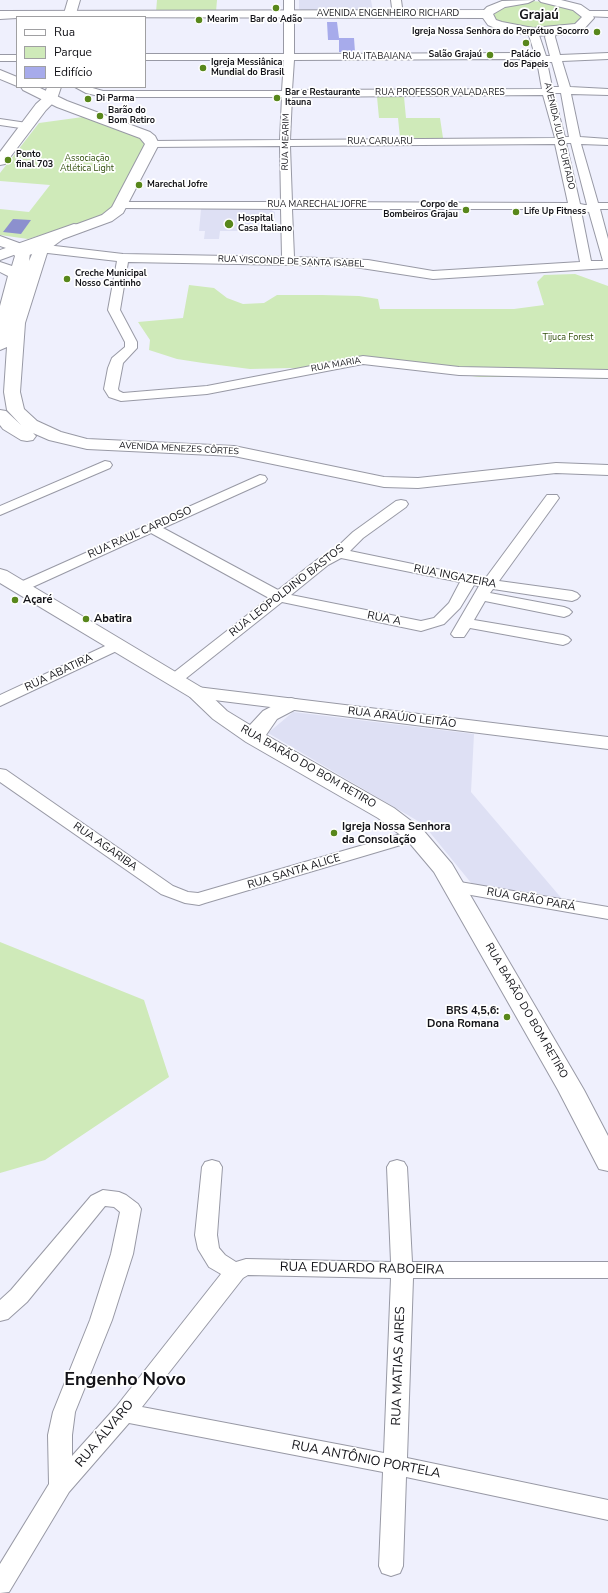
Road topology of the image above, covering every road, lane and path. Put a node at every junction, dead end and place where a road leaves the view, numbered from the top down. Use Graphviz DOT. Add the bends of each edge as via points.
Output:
graph roads {
  1 [pos="74,0"];
  2 [pos="289,0"];
  3 [pos="396,0"];
  4 [pos="528,0"];
  5 [pos="545,0"];
  6 [pos="608,14"];
  7 [pos="0,15"];
  8 [pos="398,15"];
  9 [pos="70,16"];
  10 [pos="290,16"];
  11 [pos="488,16"];
  12 [pos="588,16"];
  13 [pos="608,18"];
  14 [pos="146,19"];
  15 [pos="0,20"];
  16 [pos="16,20"];
  17 [pos="534,32"];
  18 [pos="551,32"];
  19 [pos="540,56"];
  20 [pos="556,56"];
  21 [pos="608,56"];
  22 [pos="288,57"];
  23 [pos="0,58"];
  24 [pos="16,58"];
  25 [pos="146,58"];
  26 [pos="0,74"];
  27 [pos="16,82"];
  28 [pos="83,88"];
  29 [pos="31,89"];
  30 [pos="608,92"];
  31 [pos="549,93"];
  32 [pos="565,93"];
  33 [pos="288,94"];
  34 [pos="49,98"];
  35 [pos="0,122"];
  36 [pos="27,126"];
  37 [pos="284,142"];
  38 [pos="608,142"];
  39 [pos="560,143"];
  40 [pos="576,143"];
  41 [pos="152,144"];
  42 [pos="0,161"];
  43 [pos="122,205"];
  44 [pos="286,205"];
  45 [pos="575,205"];
  46 [pos="593,205"];
  47 [pos="608,206"];
  48 [pos="80,226"];
  49 [pos="0,241"];
  50 [pos="42,248"];
  51 [pos="20,250"];
  52 [pos="0,255"];
  53 [pos="123,258"];
  54 [pos="288,260"];
  55 [pos="608,260"];
  56 [pos="608,264"];
  57 [pos="586,265"];
  58 [pos="0,267"];
  59 [pos="16,281"];
  60 [pos="0,345"];
  61 [pos="608,374"];
  62 [pos="0,415"];
  63 [pos="105,464"];
  64 [pos="608,470"];
  65 [pos="608,477"];
  66 [pos="260,479"];
  67 [pos="552,498"];
  68 [pos="401,504"];
  69 [pos="0,511"];
  70 [pos="152,528"];
  71 [pos="339,553"];
  72 [pos="0,575"];
  73 [pos="469,580"];
  74 [pos="21,587"];
  75 [pos="485,590"];
  76 [pos="279,596"];
  77 [pos="572,596"];
  78 [pos="564,612"];
  79 [pos="563,640"];
  80 [pos="118,645"];
  81 [pos="174,680"];
  82 [pos="196,693"];
  83 [pos="0,701"];
  84 [pos="291,704"];
  85 [pos="254,737"];
  86 [pos="608,742"];
  87 [pos="0,774"];
  88 [pos="415,835"];
  89 [pos="454,887"];
  90 [pos="218,895"];
  91 [pos="608,913"];
  92 [pos="604,1149"];
  93 [pos="212,1167"];
  94 [pos="397,1167"];
  95 [pos="402,1270"];
  96 [pos="608,1270"];
  97 [pos="235,1272"];
  98 [pos="0,1313"];
  99 [pos="124,1413"];
  100 [pos="395,1465"];
  101 [pos="62,1485"];
  102 [pos="608,1510"];
  103 [pos="391,1566"];
  104 [pos="0,1585"];
  1 -- 9 [label="main road"];
  2 -- 10 [label="street, RUA MEARIM"];
  3 -- 8 [label="street"];
  4 -- 11 [label="street" via="502,4 491,9"];
  5 -- 12 [label="street" via="577,7"];
  6 -- 12 [label="street"];
  7 -- 9 [label="street, AVENIDA ENGENHEIRO RICHARD"];
  8 -- 10 [label="street, AVENIDA ENGENHEIRO RICHARD"];
  8 -- 11 [label="street, AVENIDA ENGENHEIRO RICHARD"];
  9 -- 10 [label="street, AVENIDA ENGENHEIRO RICHARD"];
  10 -- 11 [label="street, AVENIDA ENGENHEIRO RICHARD"];
  10 -- 14 [label="street, AVENIDA ENGENHEIRO RICHARD"];
  10 -- 22 [label="street, RUA MEARIM"];
  11 -- 17 [label="street" via="492,22 509,29"];
  12 -- 13 [label="street"];
  12 -- 18 [label="street" via="579,27"];
  15 -- 16 [label="street"];
  17 -- 18 [label="street"];
  17 -- 19 [label="street, AVENIDA JULIO FURTADO"];
  18 -- 20 [label="street, AVENIDA JULIO FURTADO"];
  19 -- 20 [label="street, RUA ITABAIANA" via="549,59"];
  19 -- 22 [label="street, RUA ITABAIANA"];
  19 -- 31 [label="street, AVENIDA JULIO FURTADO"];
  20 -- 21 [label="street, RUA ITABAIANA"];
  20 -- 32 [label="street, AVENIDA JULIO FURTADO"];
  22 -- 25 [label="street, RUA ITABAIANA"];
  22 -- 33 [label="street, RUA MEARIM"];
  23 -- 24 [label="street"];
  26 -- 27 [label="main road"];
  28 -- 33 [label="street, RUA PROFESSOR VALADARES" via="103,94"];
  29 -- 34 [label="main road"];
  30 -- 32 [label="street, RUA PROFESSOR VALADARES"];
  31 -- 32 [label="street, RUA PROFESSOR VALADARES" via="558,97"];
  31 -- 33 [label="street, RUA PROFESSOR VALADARES"];
  31 -- 39 [label="street, AVENIDA JULIO FURTADO"];
  32 -- 40 [label="street, AVENIDA JULIO FURTADO"];
  33 -- 37 [label="street, RUA MEARIM"];
  34 -- 36 [label="main road"];
  34 -- 41 [label="main road" via="145,135 150,138"];
  35 -- 36 [label="street"];
  36 -- 42 [label="main road"];
  37 -- 39 [label="street, RUA CARUARU"];
  37 -- 41 [label="street, RUA CARUARU"];
  37 -- 44 [label="street, RUA MEARIM"];
  38 -- 40 [label="street, RUA CARUARU"];
  39 -- 40 [label="street, RUA CARUARU" via="568,146"];
  39 -- 45 [label="street, AVENIDA JULIO FURTADO"];
  40 -- 46 [label="street, AVENIDA JULIO FURTADO"];
  41 -- 43 [label="main road"];
  43 -- 44 [label="street, RUA MARECHAL JOFRE"];
  43 -- 48 [label="main road" via="107,218"];
  44 -- 45 [label="street, RUA MARECHAL JOFRE"];
  44 -- 54 [label="street, RUA MEARIM"];
  45 -- 46 [label="street, RUA MARECHAL JOFRE" via="586,209"];
  45 -- 57 [label="street, AVENIDA JULIO FURTADO"];
  46 -- 47 [label="street, RUA MARECHAL JOFRE"];
  46 -- 55 [label="street, AVENIDA JULIO FURTADO"];
  48 -- 50 [label="main road"];
  48 -- 51 [label="main road"];
  49 -- 51 [label="main road"];
  50 -- 51 [label="street, RUA VISCONDE DE SANTA ISABEL"];
  50 -- 53 [label="street, RUA VISCONDE DE SANTA ISABEL"];
  50 -- 64 [label="main road, AVENIDA MENEZES CÔRTES" via="17,323 13,397 16,410 23,419 55,436 87,444 240,452 384,482 435,481 556,468"];
  51 -- 52 [label="main road"];
  51 -- 59 [label="main road" via="21,267"];
  53 -- 54 [label="street, RUA VISCONDE DE SANTA ISABEL"];
  53 -- 61 [label="street, RUA MARIA" via="114,310 131,342 131,348 117,361 111,389 114,394 121,397 207,390 363,360 459,371"];
  54 -- 57 [label="street, RUA VISCONDE DE SANTA ISABEL" via="368,264 433,275"];
  56 -- 57 [label="street, RUA VISCONDE DE SANTA ISABEL"];
  58 -- 59 [label="main road" via="12,271"];
  59 -- 60 [label="main road" via="2,326"];
  62 -- 65 [label="main road, AVENIDA MENEZES CÔRTES" via="30,437 70,450 223,460 385,488 428,489 551,476"];
  63 -- 69 [label="street"];
  66 -- 70 [label="street, RUA RAUL CARDOSO"];
  67 -- 75 [label="street"];
  68 -- 71 [label="street, RUA LEOPOLDINO BASTOS" via="358,535"];
  70 -- 74 [label="street, RUA RAUL CARDOSO"];
  70 -- 76 [label="street, RUA A"];
  71 -- 73 [label="street, RUA INGAZEIRA"];
  71 -- 76 [label="street, RUA LEOPOLDINO BASTOS" via="323,562"];
  72 -- 74 [label="main road, RUA BARÃO DO BOM RETIRO"];
  73 -- 75 [label="street, RUA INGAZEIRA"];
  73 -- 76 [label="street, RUA A" via="455,605 439,621 421,626"];
  74 -- 80 [label="main road, RUA BARÃO DO BOM RETIRO"];
  75 -- 77 [label="street, RUA INGAZEIRA"];
  75 -- 78 [label="street"];
  75 -- 79 [label="street" via="463,628"];
  76 -- 81 [label="street, RUA LEOPOLDINO BASTOS"];
  80 -- 81 [label="main road, RUA BARÃO DO BOM RETIRO"];
  80 -- 83 [label="street, RUA ABATIRA"];
  81 -- 82 [label="main road, RUA BARÃO DO BOM RETIRO"];
  82 -- 84 [label="street, RUA ARAÚJO LEITÃO"];
  82 -- 85 [label="main road, RUA BARÃO DO BOM RETIRO" via="220,715"];
  84 -- 85 [label="main road" via="270,715"];
  84 -- 86 [label="street, RUA ARAÚJO LEITÃO"];
  85 -- 88 [label="main road, RUA BARÃO DO BOM RETIRO" via="386,813"];
  87 -- 90 [label="street, RUA AGARIBA" via="168,890 199,899"];
  88 -- 89 [label="main road, RUA BARÃO DO BOM RETIRO" via="444,869"];
  88 -- 90 [label="street, RUA SANTA ALICE"];
  89 -- 91 [label="street, RUA GRÃO PARÁ"];
  89 -- 92 [label="main road, RUA BARÃO DO BOM RETIRO"];
  93 -- 97 [label="street" via="206,1235 209,1249 218,1262"];
  94 -- 95 [label="street, RUA MATIAS AIRES"];
  95 -- 96 [label="street, RUA EDUARDO RABOEIRA"];
  95 -- 97 [label="street, RUA EDUARDO RABOEIRA" via="246,1267"];
  95 -- 100 [label="street, RUA MATIAS AIRES"];
  97 -- 99 [label="street, RUA ÁLVARO"];
  98 -- 101 [label="street" via="19,1296 98,1201 103,1198 119,1200 131,1209 122,1254 101,1320 64,1412 60,1435"];
  99 -- 100 [label="street, RUA ANTÔNIO PORTELA"];
  99 -- 101 [label="street, RUA ÁLVARO"];
  100 -- 102 [label="street, RUA ANTÔNIO PORTELA"];
  100 -- 103 [label="street, RUA MATIAS AIRES"];
  101 -- 104 [label="street, RUA ÁLVARO"];
}
